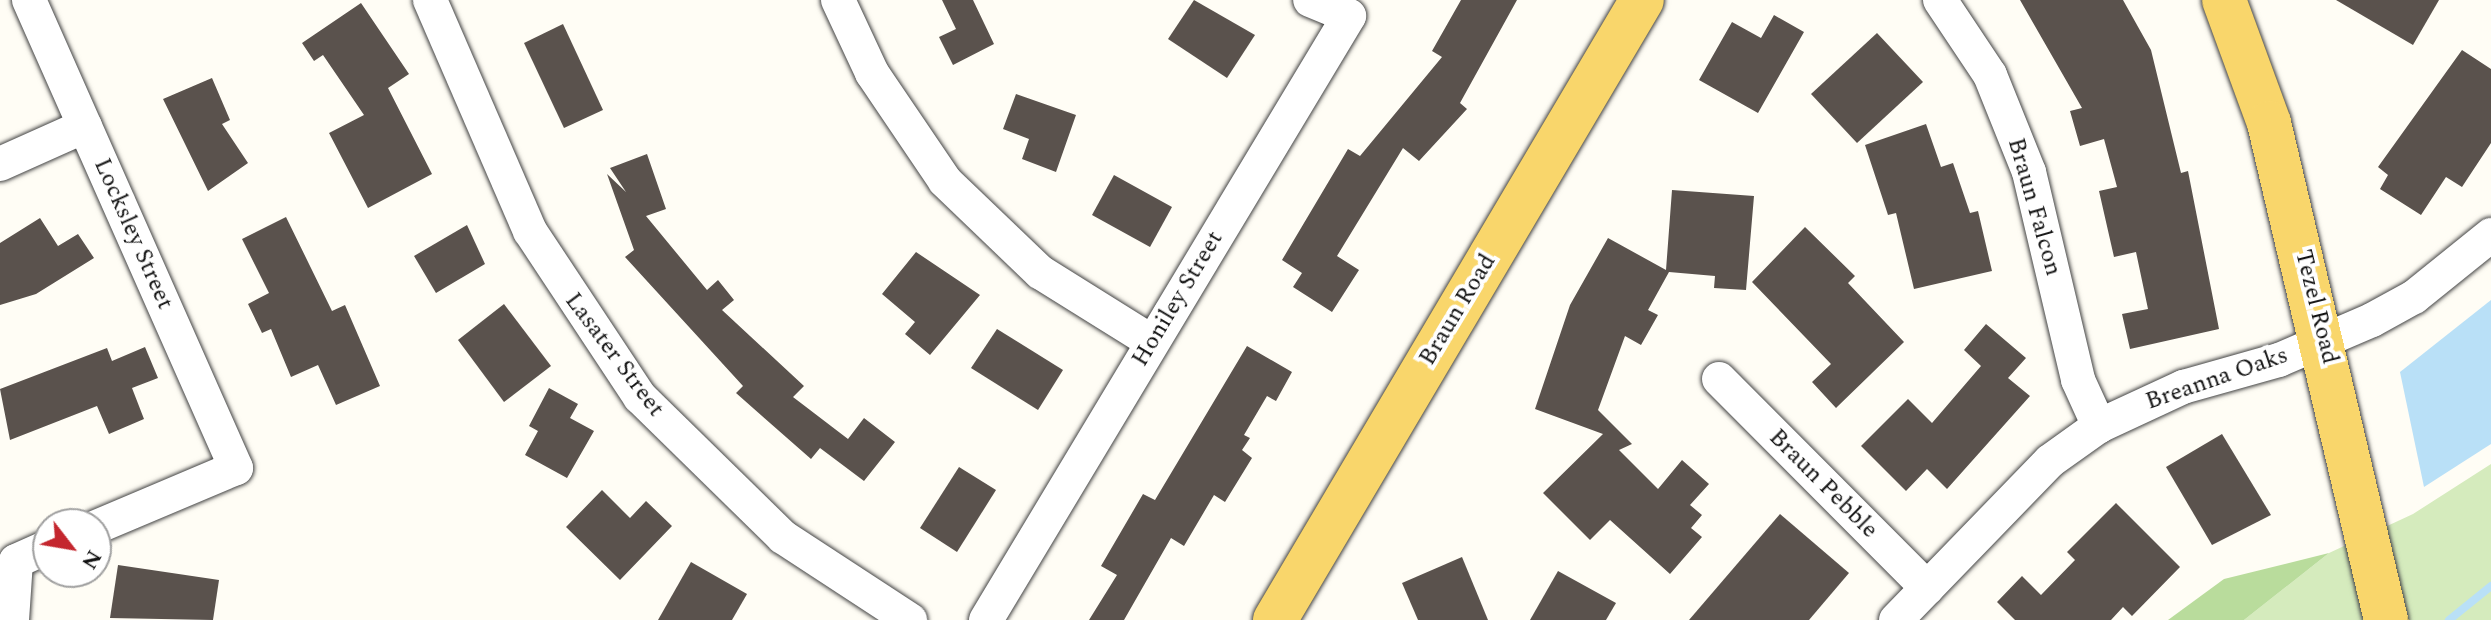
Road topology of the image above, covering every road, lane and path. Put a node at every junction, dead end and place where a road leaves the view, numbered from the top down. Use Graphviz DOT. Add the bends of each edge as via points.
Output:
graph roads {
  1 [pos="29,0"];
  2 [pos="430,0"];
  3 [pos="838,0"];
  4 [pos="1310,0"];
  5 [pos="1642,0"];
  6 [pos="1940,0"];
  7 [pos="2224,0"];
  8 [pos="85,126"];
  9 [pos="0,164"];
  10 [pos="2491,235"];
  11 [pos="2325,340"];
  12 [pos="1152,342"];
  13 [pos="1719,379"];
  14 [pos="2099,426"];
  15 [pos="112,520"];
  16 [pos="32,554"];
  17 [pos="1927,588"];
  18 [pos="12,620"];
  19 [pos="910,620"];
  20 [pos="986,620"];
  21 [pos="1275,620"];
  22 [pos="1896,620"];
  23 [pos="2386,620"];
  1 -- 8 [label="street, Locksley Street"];
  2 -- 19 [label="street, Lasater Street" via="530,231 640,397 783,537"];
  3 -- 12 [label="street" via="872,73 945,181 1040,272"];
  4 -- 12 [label="street, Honiley Street" via="1349,16"];
  5 -- 21 [label="main road, Braun Road"];
  6 -- 14 [label="street, Braun Falcon" via="1990,75 2029,172 2078,380"];
  7 -- 11 [label="main road, Tezel Road" via="2269,123"];
  8 -- 9 [label="street"];
  8 -- 15 [label="street, Locksley Street" via="236,468"];
  10 -- 11 [label="street, Breanna Oaks" via="2414,297"];
  11 -- 14 [label="street, Breanna Oaks" via="2183,387"];
  11 -- 23 [label="main road, Tezel Road"];
  12 -- 20 [label="street, Honiley Street"];
  13 -- 17 [label="street, Braun Pebble"];
  14 -- 17 [label="street, Breanna Oaks" via="2050,461"];
  16 -- 18 [label="street" via="16,561"];
  17 -- 22 [label="street, Breanna Oaks"];
}
